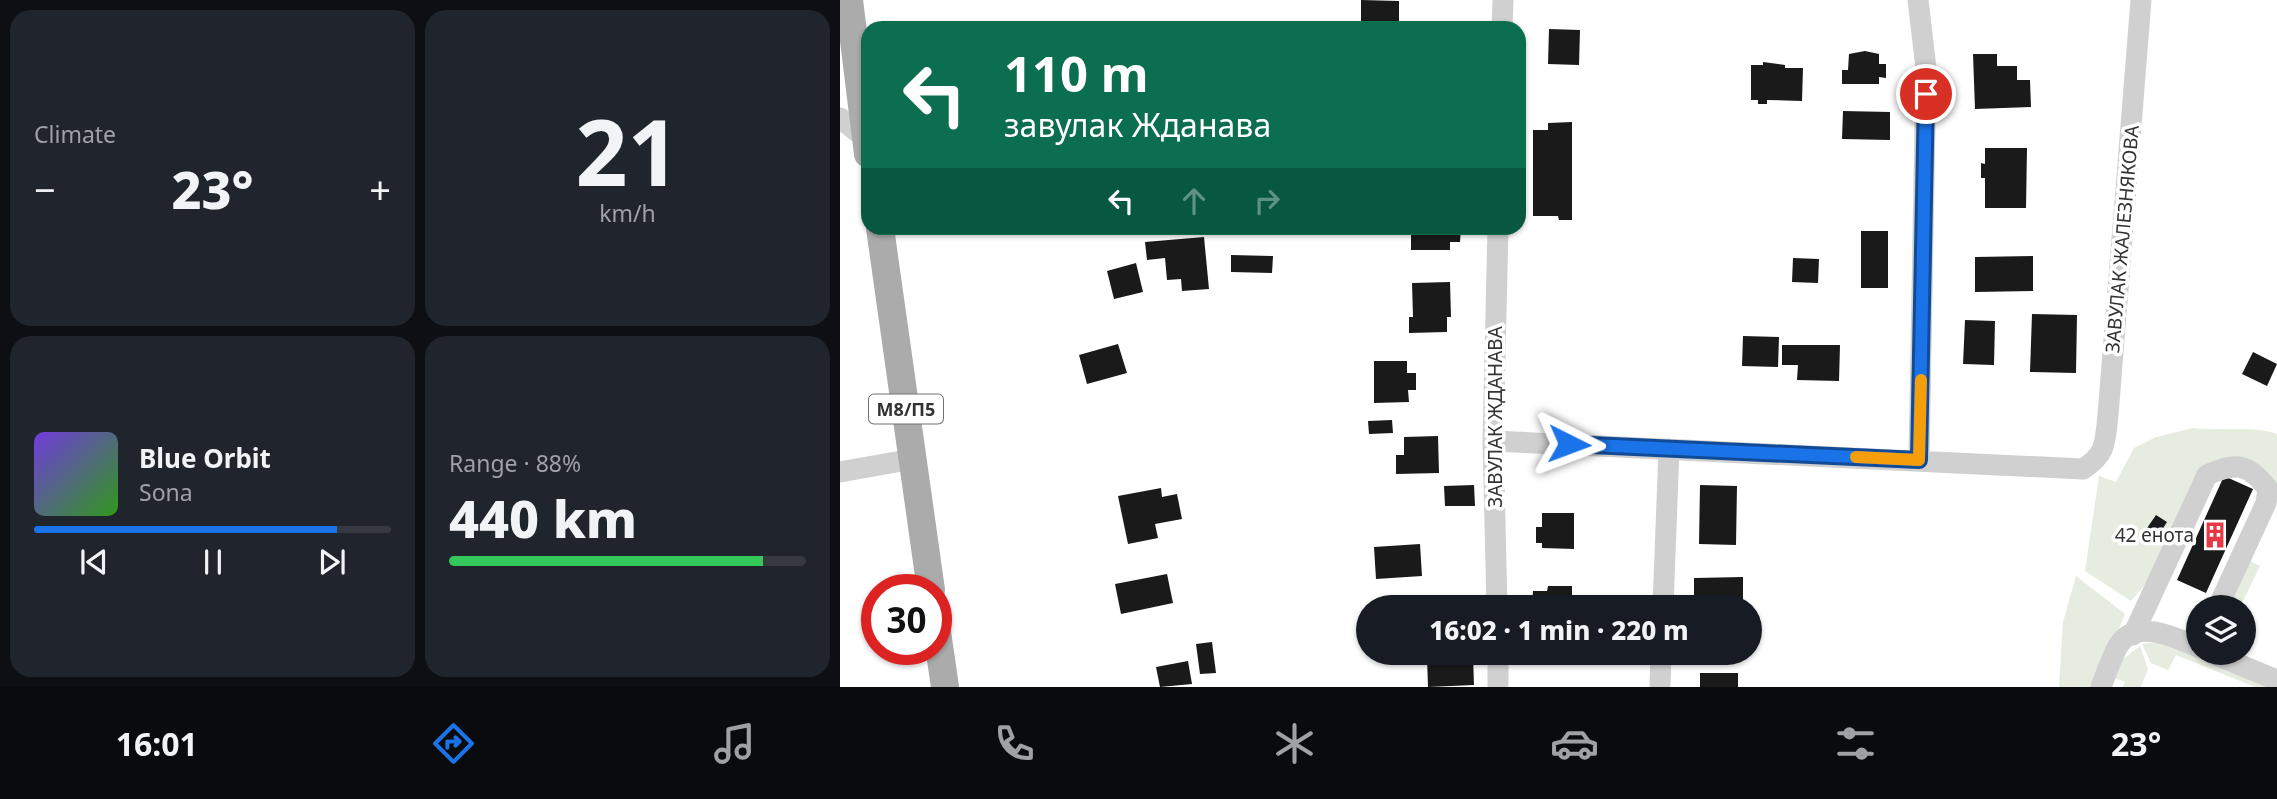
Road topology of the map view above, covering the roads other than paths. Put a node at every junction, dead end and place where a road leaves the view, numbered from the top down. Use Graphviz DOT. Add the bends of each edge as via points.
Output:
graph roads {
  1 [pos="849,0"];
  2 [pos="1503,0"];
  3 [pos="1918,0"];
  4 [pos="2141,0"];
  5 [pos="1502,21"];
  6 [pos="861,97"];
  7 [pos="840,118"];
  8 [pos="861,140"];
  9 [pos="881,235"];
  10 [pos="1498,235"];
  11 [pos="1493,441"];
  12 [pos="1669,449"];
  13 [pos="913,459"];
  14 [pos="1919,460"];
  15 [pos="840,472"];
  16 [pos="929,574"];
  17 [pos="1497,595"];
  18 [pos="1663,595"];
  19 [pos="2224,595"];
  20 [pos="2133,635"];
  21 [pos="2186,643"];
  22 [pos="942,665"];
  23 [pos="1497,665"];
  24 [pos="1661,665"];
  25 [pos="2240,665"];
  26 [pos="2277,680"];
  27 [pos="945,687"];
  28 [pos="1498,687"];
  29 [pos="1660,687"];
  30 [pos="2101,687"];
  1 -- 6 [label="main road"];
  2 -- 5 [label="street"];
  3 -- 14 [label="street" via="1926,68"];
  4 -- 14 [label="street, ЗАВУЛАК ЖАЛЕЗНЯКОВА" via="2105,446 2097,460 2083,468"];
  7 -- 8 [label="street"];
  9 -- 13 [label="main road, М8/П5"];
  10 -- 11 [label="street, ЗАВУЛАК ЖДАНАВА"];
  11 -- 12 [label="street"];
  11 -- 17 [label="street, ЗАВУЛАК ЖДАНАВА"];
  12 -- 14 [label="street"];
  12 -- 18 [label="street"];
  13 -- 15 [label="street"];
  13 -- 16 [label="main road, М8/П5"];
  19 -- 20 [label="street" via="2266,503 2268,489 2244,467 2226,466 2207,475"];
  20 -- 21 [label="street" via="2160,632"];
  20 -- 30 [label="street" via="2119,644"];
  22 -- 27 [label="main road"];
  23 -- 28 [label="street"];
  24 -- 29 [label="street"];
  25 -- 26 [label="street"];
}
